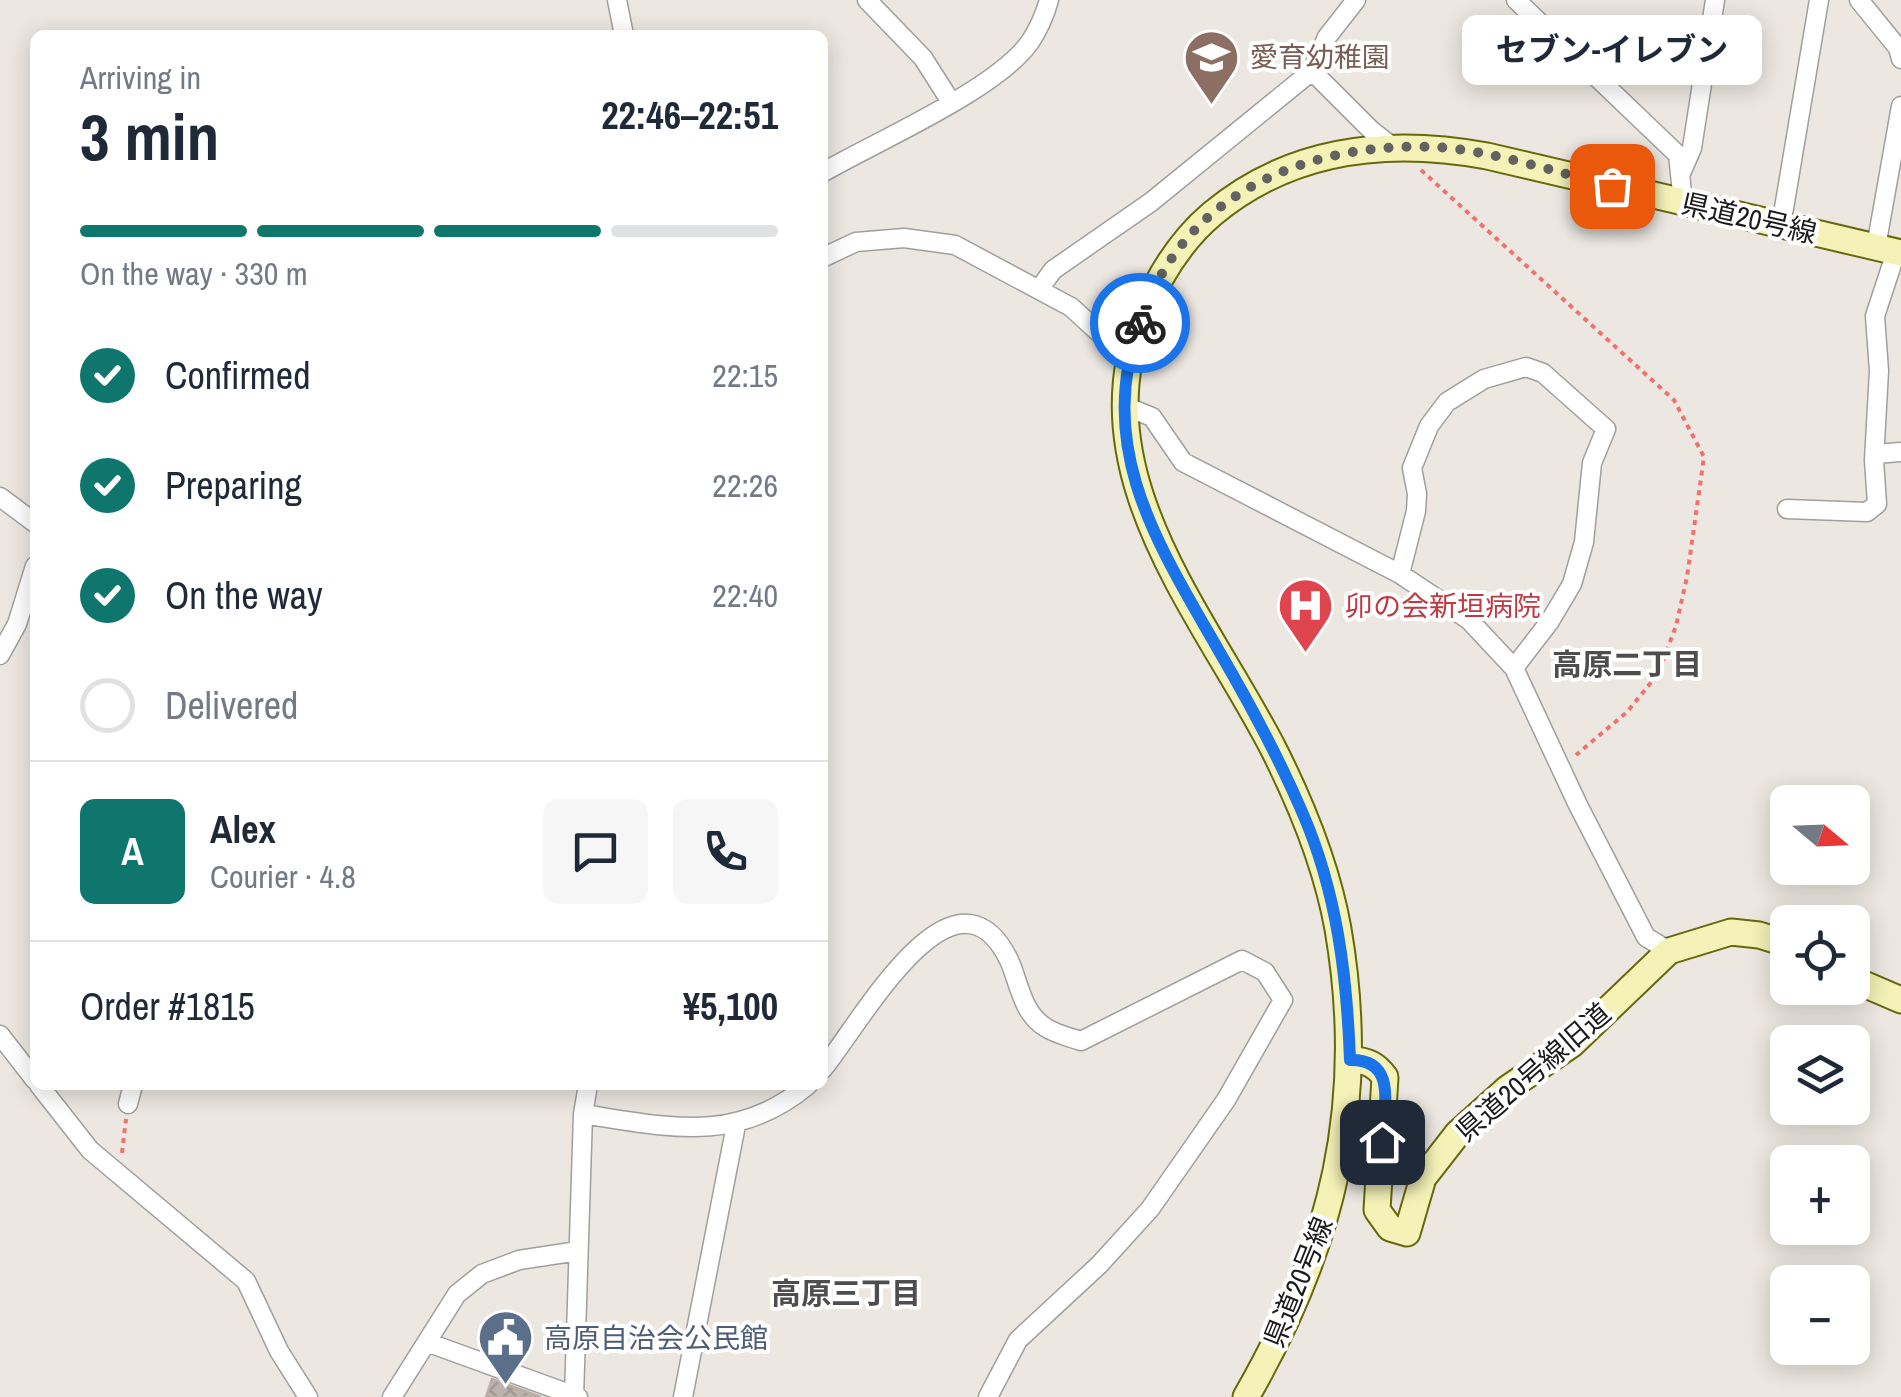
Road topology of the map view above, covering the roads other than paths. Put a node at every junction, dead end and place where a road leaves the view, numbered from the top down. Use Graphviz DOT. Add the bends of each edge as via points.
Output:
graph roads {
  1 [pos="616,0"];
  2 [pos="867,0"];
  3 [pos="1049,0"];
  4 [pos="1356,0"];
  5 [pos="1516,0"];
  6 [pos="1715,0"];
  7 [pos="1819,0"];
  8 [pos="1859,0"];
  9 [pos="623,30"];
  10 [pos="1901,58"];
  11 [pos="1312,71"];
  12 [pos="951,102"];
  13 [pos="1901,106"];
  14 [pos="1394,148"];
  15 [pos="828,170"];
  16 [pos="1682,173"];
  17 [pos="1683,202"];
  18 [pos="1781,226"];
  19 [pos="1891,251"];
  20 [pos="828,255"];
  21 [pos="1040,288"];
  22 [pos="1129,360"];
  23 [pos="1125,406"];
  24 [pos="1901,452"];
  25 [pos="1875,454"];
  26 [pos="0,497"];
  27 [pos="1787,509"];
  28 [pos="30,519"];
  29 [pos="1400,574"];
  30 [pos="30,583"];
  31 [pos="0,655"];
  32 [pos="1514,668"];
  33 [pos="1770,938"];
  34 [pos="1669,951"];
  35 [pos="1870,987"];
  36 [pos="1901,1000"];
  37 [pos="0,1035"];
  38 [pos="1350,1060"];
  39 [pos="828,1062"];
  40 [pos="30,1073"];
  41 [pos="43,1090"];
  42 [pos="132,1090"];
  43 [pos="587,1090"];
  44 [pos="802,1090"];
  45 [pos="128,1104"];
  46 [pos="583,1114"];
  47 [pos="736,1125"];
  48 [pos="578,1251"];
  49 [pos="429,1343"];
  50 [pos="308,1397"];
  51 [pos="392,1397"];
  52 [pos="576,1397"];
  53 [pos="682,1397"];
  54 [pos="988,1397"];
  55 [pos="1246,1397"];
  1 -- 9 [label="street"];
  2 -- 12 [label="street" via="923,58"];
  3 -- 12 [label="street" via="1030,42 1008,66"];
  4 -- 11 [label="street" via="1327,37"];
  5 -- 16 [label="street" via="1678,154"];
  6 -- 16 [label="street" via="1692,148"];
  7 -- 18 [label="street"];
  8 -- 10 [label="street"];
  11 -- 14 [label="street"];
  11 -- 21 [label="street" via="1150,202 1053,270"];
  12 -- 15 [label="street"];
  13 -- 19 [label="street"];
  14 -- 17 [label="main road, 県道20号線" via="1436,146"];
  14 -- 22 [label="main road, 県道20号線" via="1359,149 1302,164 1230,199 1165,268"];
  16 -- 17 [label="street"];
  17 -- 18 [label="main road, 県道20号線"];
  18 -- 19 [label="main road, 県道20号線"];
  19 -- 25 [label="street" via="1875,316"];
  20 -- 21 [label="street" via="856,242 938,242"];
  21 -- 22 [label="street" via="1071,306"];
  22 -- 23 [label="main road, 県道20号線"];
  23 -- 29 [label="street" via="1152,418 1183,462"];
  23 -- 38 [label="main road, 県道20号線" via="1129,456 1153,534 1276,753 1317,849 1338,926"];
  24 -- 25 [label="street"];
  25 -- 27 [label="street" via="1877,504 1867,512"];
  26 -- 28 [label="street"];
  29 -- 32 [label="street" via="1469,620"];
  29 -- 32 [label="street" via="1416,511 1412,468 1429,426 1447,402 1484,380 1526,368 1543,372 1606,428 1592,463 1572,584"];
  30 -- 31 [label="street"];
  32 -- 34 [label="street" via="1646,937"];
  33 -- 34 [label="main road, 県道20号線旧道" via="1731,932"];
  34 -- 38 [label="main road, 県道20号線旧道" via="1572,1044 1507,1088 1458,1133 1423,1178 1407,1233 1390,1228 1377,1210 1385,1077 1367,1061"];
  35 -- 36 [label="main road"];
  37 -- 40 [label="street"];
  38 -- 55 [label="main road, 県道20号線" via="1340,1154 1320,1235 1294,1304"];
  39 -- 54 [label="street" via="930,934 960,922 983,928 1008,958 1022,999 1042,1026 1081,1042 1242,960 1265,972 1283,1000 1226,1100 1150,1209 1018,1340"];
  41 -- 50 [label="street" via="90,1150 246,1281"];
  42 -- 45 [label="street"];
  43 -- 46 [label="street"];
  44 -- 47 [label="street"];
  46 -- 47 [label="street" via="708,1128"];
  46 -- 48 [label="street"];
  47 -- 53 [label="street"];
  48 -- 49 [label="street" via="482,1274 457,1294"];
  48 -- 52 [label="street"];
  49 -- 51 [label="street"];
  49 -- 52 [label="street"];
}
